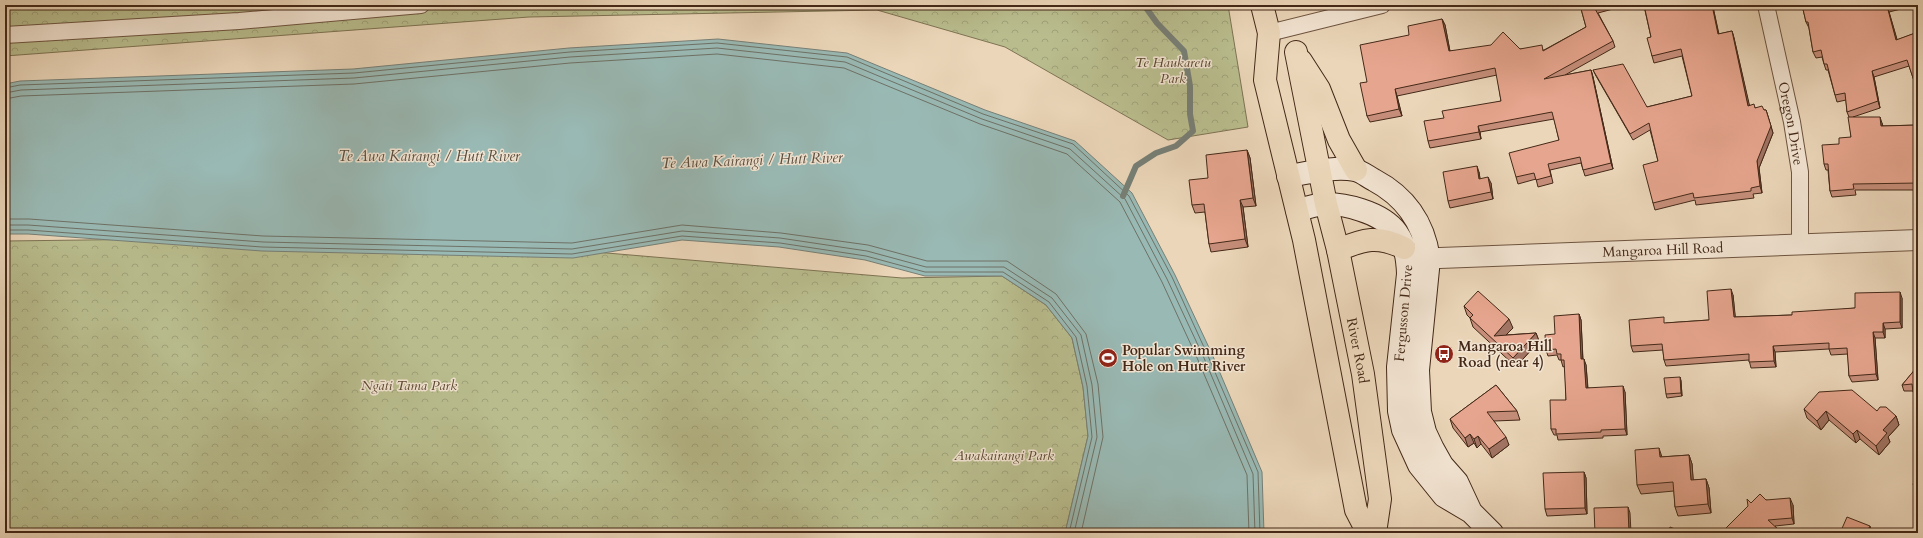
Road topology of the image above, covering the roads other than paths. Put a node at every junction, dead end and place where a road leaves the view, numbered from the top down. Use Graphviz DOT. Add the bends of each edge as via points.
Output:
graph roads {
  1 [pos="421,5"];
  2 [pos="1262,5"];
  3 [pos="1382,5"];
  4 [pos="1766,5"];
  5 [pos="1269,33"];
  6 [pos="5,35"];
  7 [pos="1296,52"];
  8 [pos="1356,170"];
  9 [pos="1320,171"];
  10 [pos="1288,176"];
  11 [pos="1326,204"];
  12 [pos="1297,210"];
  13 [pos="1918,240"];
  14 [pos="1800,244"];
  15 [pos="1338,250"];
  16 [pos="1406,254"];
  17 [pos="1429,259"];
  18 [pos="1471,512"];
  19 [pos="1368,533"];
  20 [pos="1375,533"];
  21 [pos="1492,533"];
  1 -- 6 [label="street" via="239,21"];
  2 -- 5 [label="highway"];
  3 -- 5 [label="street"];
  4 -- 14 [label="street, Oregon Drive" via="1799,165"];
  5 -- 7 [label="highway"];
  5 -- 10 [label="highway" via="1265,80"];
  7 -- 8 [label="highway" via="1319,89 1339,140"];
  7 -- 9 [label="highway"];
  8 -- 9 [label="main road, Fergusson Drive"];
  8 -- 17 [label="main road, Fergusson Drive" via="1391,190 1404,201 1422,227"];
  9 -- 10 [label="main road, Fergusson Drive"];
  9 -- 11 [label="highway, River Road"];
  10 -- 12 [label="highway"];
  11 -- 12 [label="main road, Fergusson Drive"];
  11 -- 15 [label="highway, River Road"];
  11 -- 16 [label="main road, Fergusson Drive" via="1344,205 1384,220 1396,230"];
  12 -- 19 [label="highway" via="1356,510"];
  13 -- 14 [label="street, Mangaroa Hill Road"];
  14 -- 17 [label="street, Mangaroa Hill Road"];
  15 -- 16 [label="highway" via="1375,238 1390,241"];
  15 -- 20 [label="highway, River Road" via="1363,374 1372,435 1380,499"];
  16 -- 17 [label="street, Mangaroa Hill Road"];
  16 -- 18 [label="main road, Fergusson Drive" via="1408,274 1398,367 1399,411 1403,430 1419,465 1430,480 1444,496"];
  17 -- 18 [label="main road, Fergusson Drive" via="1418,370 1420,412 1433,449 1442,465 1457,482"];
  18 -- 21 [label="main road, Fergusson Drive"];
}
